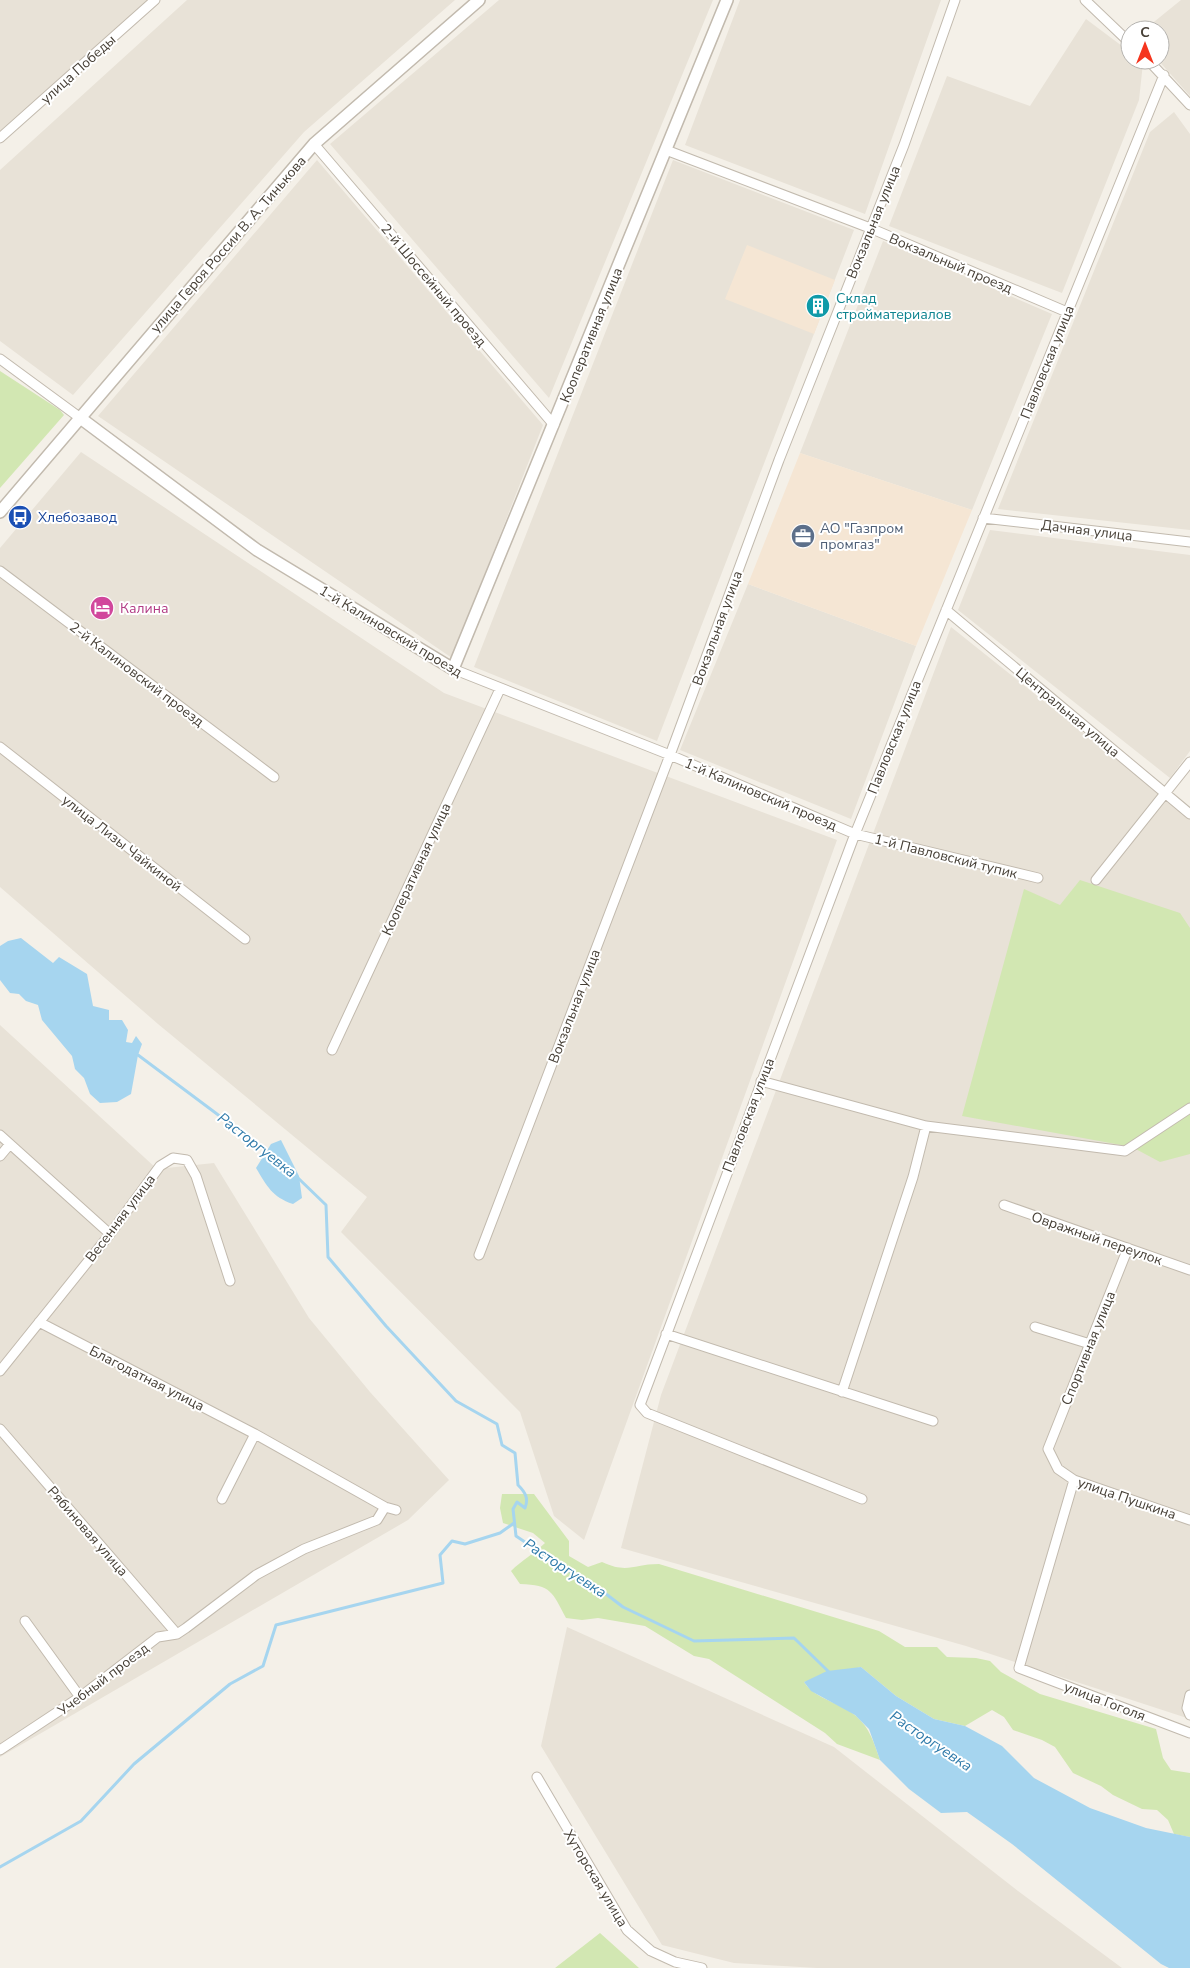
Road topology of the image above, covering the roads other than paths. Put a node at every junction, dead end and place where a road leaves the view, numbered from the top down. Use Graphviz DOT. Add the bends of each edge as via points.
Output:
graph roads {
  1 [pos="155,0"];
  2 [pos="480,0"];
  3 [pos="727,0"];
  4 [pos="955,0"];
  5 [pos="1085,0"];
  6 [pos="1120,33"];
  7 [pos="1159,70"];
  8 [pos="1164,75"];
  9 [pos="1190,105"];
  10 [pos="0,138"];
  11 [pos="314,144"];
  12 [pos="666,150"];
  13 [pos="870,228"];
  14 [pos="1067,312"];
  15 [pos="0,360"];
  16 [pos="79,417"];
  17 [pos="554,425"];
  18 [pos="0,512"];
  19 [pos="983,518"];
  20 [pos="1190,542"];
  21 [pos="0,571"];
  22 [pos="946,610"];
  23 [pos="453,670"];
  24 [pos="500,689"];
  25 [pos="0,748"];
  26 [pos="670,755"];
  27 [pos="1190,762"];
  28 [pos="274,776"];
  29 [pos="1166,793"];
  30 [pos="1190,814"];
  31 [pos="855,834"];
  32 [pos="1038,878"];
  33 [pos="1096,880"];
  34 [pos="244,939"];
  35 [pos="332,1050"];
  36 [pos="761,1081"];
  37 [pos="1190,1108"];
  38 [pos="926,1126"];
  39 [pos="0,1135"];
  40 [pos="10,1144"];
  41 [pos="0,1156"];
  42 [pos="1004,1205"];
  43 [pos="110,1234"];
  44 [pos="1128,1248"];
  45 [pos="478,1255"];
  46 [pos="1190,1270"];
  47 [pos="230,1281"];
  48 [pos="39,1322"];
  49 [pos="1035,1327"];
  50 [pos="666,1334"];
  51 [pos="1090,1344"];
  52 [pos="0,1371"];
  53 [pos="842,1392"];
  54 [pos="933,1421"];
  55 [pos="0,1429"];
  56 [pos="255,1434"];
  57 [pos="1048,1449"];
  58 [pos="1074,1480"];
  59 [pos="222,1499"];
  60 [pos="862,1499"];
  61 [pos="385,1507"];
  62 [pos="396,1510"];
  63 [pos="1190,1520"];
  64 [pos="25,1621"];
  65 [pos="177,1634"];
  66 [pos="1190,1695"];
  67 [pos="80,1697"];
  68 [pos="1190,1715"];
  69 [pos="1190,1733"];
  70 [pos="0,1750"];
  71 [pos="537,1777"];
  72 [pos="702,1968"];
  1 -- 10 [label="street, улица Победы"];
  2 -- 11 [label="street, улица Героя России В. А. Тинькова"];
  3 -- 12 [label="street, Кооперативная улица"];
  4 -- 13 [label="street, Вокзальная улица" via="904,145"];
  5 -- 6 [label="street"];
  7 -- 8 [label="street"];
  8 -- 9 [label="street"];
  8 -- 14 [label="street, Павловская улица"];
  11 -- 16 [label="street, улица Героя России В. А. Тинькова"];
  11 -- 17 [label="street, 2-й Шоссейный проезд"];
  12 -- 13 [label="street, Вокзальный проезд"];
  12 -- 17 [label="street, Кооперативная улица"];
  13 -- 14 [label="street, Вокзальный проезд"];
  13 -- 26 [label="street, Вокзальная улица" via="779,460"];
  14 -- 19 [label="street, Павловская улица"];
  15 -- 16 [label="street, 1-й Калиновский проезд"];
  16 -- 18 [label="street, улица Героя России В. А. Тинькова"];
  16 -- 23 [label="street, 1-й Калиновский проезд" via="257,550"];
  17 -- 23 [label="street, Кооперативная улица"];
  19 -- 20 [label="street, Дачная улица"];
  19 -- 22 [label="street, Павловская улица"];
  21 -- 28 [label="street, 2-й Калиновский проезд"];
  22 -- 29 [label="street, Центральная улица"];
  22 -- 31 [label="street, Павловская улица"];
  23 -- 24 [label="street, 1-й Калиновский проезд"];
  24 -- 26 [label="street, 1-й Калиновский проезд"];
  24 -- 35 [label="street, Кооперативная улица"];
  25 -- 34 [label="street, улица Лизы Чайкиной"];
  26 -- 31 [label="street, 1-й Калиновский проезд"];
  26 -- 45 [label="street, Вокзальная улица"];
  27 -- 29 [label="street"];
  29 -- 30 [label="street, Центральная улица"];
  29 -- 33 [label="street"];
  31 -- 32 [label="street, 1-й Павловский тупик"];
  31 -- 36 [label="street, Павловская улица"];
  36 -- 38 [label="street"];
  36 -- 50 [label="street, Павловская улица"];
  37 -- 38 [label="street" via="1125,1151"];
  38 -- 53 [label="street" via="913,1177"];
  39 -- 40 [label="street"];
  40 -- 41 [label="street"];
  40 -- 43 [label="street"];
  42 -- 44 [label="street, Овражный переулок"];
  43 -- 47 [label="street, Весенняя улица" via="160,1166 173,1158 187,1160 196,1176"];
  43 -- 48 [label="street, Весенняя улица"];
  44 -- 46 [label="street, Овражный переулок"];
  44 -- 51 [label="street, Спортивная улица"];
  48 -- 52 [label="street, Весенняя улица"];
  48 -- 56 [label="street, Благодатная улица"];
  49 -- 51 [label="street"];
  50 -- 53 [label="street"];
  50 -- 60 [label="street, Павловская улица" via="640,1405 647,1413"];
  51 -- 57 [label="street, Спортивная улица"];
  53 -- 54 [label="street"];
  55 -- 65 [label="street, Рябиновая улица"];
  56 -- 59 [label="street"];
  56 -- 61 [label="street, Благодатная улица"];
  57 -- 58 [label="street, улица Пушкина" via="1058,1469"];
  58 -- 63 [label="street, улица Пушкина"];
  58 -- 69 [label="street, улица Гоголя" via="1019,1668"];
  61 -- 62 [label="street, Благодатная улица"];
  61 -- 65 [label="street, Учебный проезд" via="377,1520 304,1549 256,1574"];
  64 -- 67 [label="street"];
  65 -- 67 [label="street, Учебный проезд" via="158,1637"];
  66 -- 68 [label="street"];
  67 -- 70 [label="street, Учебный проезд"];
  71 -- 72 [label="street, Хуторская улица" via="628,1930 651,1951 675,1962"];
}
